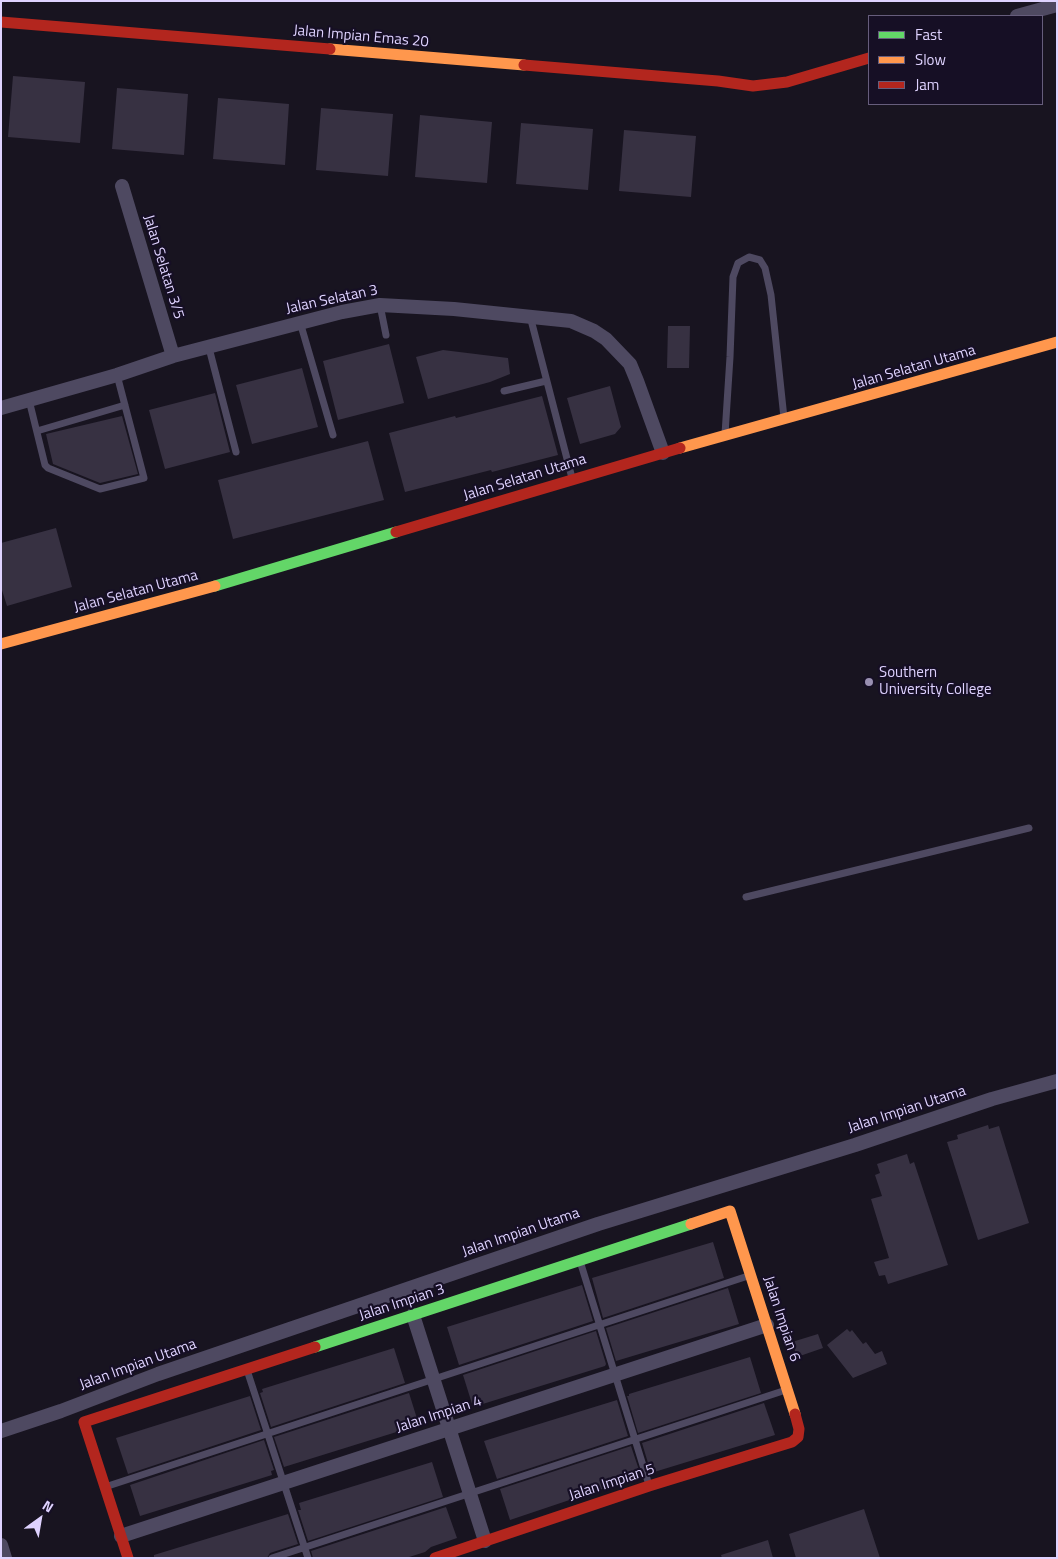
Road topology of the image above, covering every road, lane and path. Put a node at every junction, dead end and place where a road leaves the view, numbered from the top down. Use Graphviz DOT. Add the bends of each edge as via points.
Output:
graph roads {
  1 [pos="1057,5"];
  2 [pos="1021,15"];
  3 [pos="1,22"];
  4 [pos="868,58"];
  5 [pos="122,186"];
  6 [pos="380,305"];
  7 [pos="530,316"];
  8 [pos="300,322"];
  9 [pos="386,336"];
  10 [pos="1057,342"];
  11 [pos="209,348"];
  12 [pos="173,356"];
  13 [pos="117,375"];
  14 [pos="546,381"];
  15 [pos="504,391"];
  16 [pos="29,400"];
  17 [pos="125,405"];
  18 [pos="1,408"];
  19 [pos="784,420"];
  20 [pos="37,431"];
  21 [pos="334,435"];
  22 [pos="725,437"];
  23 [pos="236,452"];
  24 [pos="663,453"];
  25 [pos="572,479"];
  26 [pos="1,644"];
  27 [pos="1029,828"];
  28 [pos="746,897"];
  29 [pos="1057,1081"];
  30 [pos="730,1211"];
  31 [pos="580,1260"];
  32 [pos="751,1275"];
  33 [pos="413,1315"];
  34 [pos="599,1325"];
  35 [pos="767,1325"];
  36 [pos="247,1369"];
  37 [pos="615,1375"];
  38 [pos="434,1379"];
  39 [pos="788,1389"];
  40 [pos="449,1429"];
  41 [pos="1,1431"];
  42 [pos="267,1433"];
  43 [pos="798,1437"];
  44 [pos="635,1439"];
  45 [pos="284,1483"];
  46 [pos="649,1486"];
  47 [pos="105,1487"];
  48 [pos="470,1493"];
  49 [pos="121,1536"];
  50 [pos="485,1541"];
  51 [pos="1,1545"];
  52 [pos="304,1547"];
  53 [pos="5,1558"];
  54 [pos="128,1558"];
  55 [pos="272,1558"];
  56 [pos="308,1558"];
  57 [pos="435,1558"];
  1 -- 2 [label="street"];
  3 -- 4 [label="street, Jalan Impian Emas 20" via="753,86 770,85"];
  5 -- 12 [label="street, Jalan Selatan 3/5"];
  6 -- 7 [label="street, Jalan Selatan 3"];
  6 -- 8 [label="street, Jalan Selatan 3"];
  6 -- 9 [label="lane"];
  7 -- 14 [label="lane"];
  7 -- 24 [label="street, Jalan Selatan 3" via="571,321 594,331 617,350 630,364"];
  8 -- 11 [label="street, Jalan Selatan 3"];
  8 -- 21 [label="lane"];
  10 -- 19 [label="street, Jalan Selatan Utama"];
  11 -- 12 [label="street, Jalan Selatan 3"];
  11 -- 23 [label="lane"];
  12 -- 13 [label="street, Jalan Selatan 3"];
  13 -- 16 [label="street, Jalan Selatan 3"];
  13 -- 17 [label="lane"];
  14 -- 15 [label="lane"];
  14 -- 25 [label="lane"];
  16 -- 18 [label="street, Jalan Selatan 3"];
  16 -- 20 [label="lane"];
  17 -- 20 [label="lane"];
  17 -- 20 [label="lane" via="144,478 100,489 48,468"];
  19 -- 22 [label="street, Jalan Selatan Utama"];
  19 -- 22 [label="lane" via="771,294 765,268 760,260 749,257 738,263 733,277"];
  22 -- 24 [label="street, Jalan Selatan Utama"];
  24 -- 25 [label="street, Jalan Selatan Utama"];
  25 -- 26 [label="street, Jalan Selatan Utama" via="200,591"];
  27 -- 28 [label="lane"];
  29 -- 41 [label="street, Jalan Impian Utama" via="598,1224"];
  30 -- 31 [label="street, Jalan Impian 3"];
  30 -- 32 [label="street, Jalan Impian 6"];
  31 -- 33 [label="street, Jalan Impian 3"];
  31 -- 34 [label="lane"];
  32 -- 34 [label="lane"];
  32 -- 35 [label="street, Jalan Impian 6"];
  33 -- 36 [label="street, Jalan Impian 3"];
  33 -- 38 [label="street"];
  34 -- 37 [label="lane"];
  34 -- 38 [label="lane"];
  35 -- 37 [label="street, Jalan Impian 4"];
  35 -- 39 [label="street, Jalan Impian 6"];
  36 -- 42 [label="lane"];
  36 -- 47 [label="street, Jalan Impian 3" via="84,1422"];
  37 -- 40 [label="street, Jalan Impian 4"];
  37 -- 44 [label="lane"];
  38 -- 40 [label="street"];
  38 -- 42 [label="lane"];
  39 -- 43 [label="street, Jalan Impian 6" via="799,1429"];
  39 -- 44 [label="lane"];
  40 -- 45 [label="street, Jalan Impian 4"];
  40 -- 48 [label="street"];
  42 -- 45 [label="lane"];
  42 -- 47 [label="lane"];
  43 -- 46 [label="street, Jalan Impian 5" via="792,1442"];
  44 -- 46 [label="lane"];
  44 -- 48 [label="lane"];
  45 -- 49 [label="street, Jalan Impian 4"];
  45 -- 52 [label="lane"];
  46 -- 50 [label="street, Jalan Impian 5"];
  47 -- 49 [label="street"];
  48 -- 50 [label="street"];
  48 -- 52 [label="lane"];
  49 -- 54 [label="street"];
  50 -- 57 [label="street, Jalan Impian 5"];
  51 -- 53 [label="street"];
  52 -- 55 [label="lane"];
  52 -- 56 [label="lane"];
}
